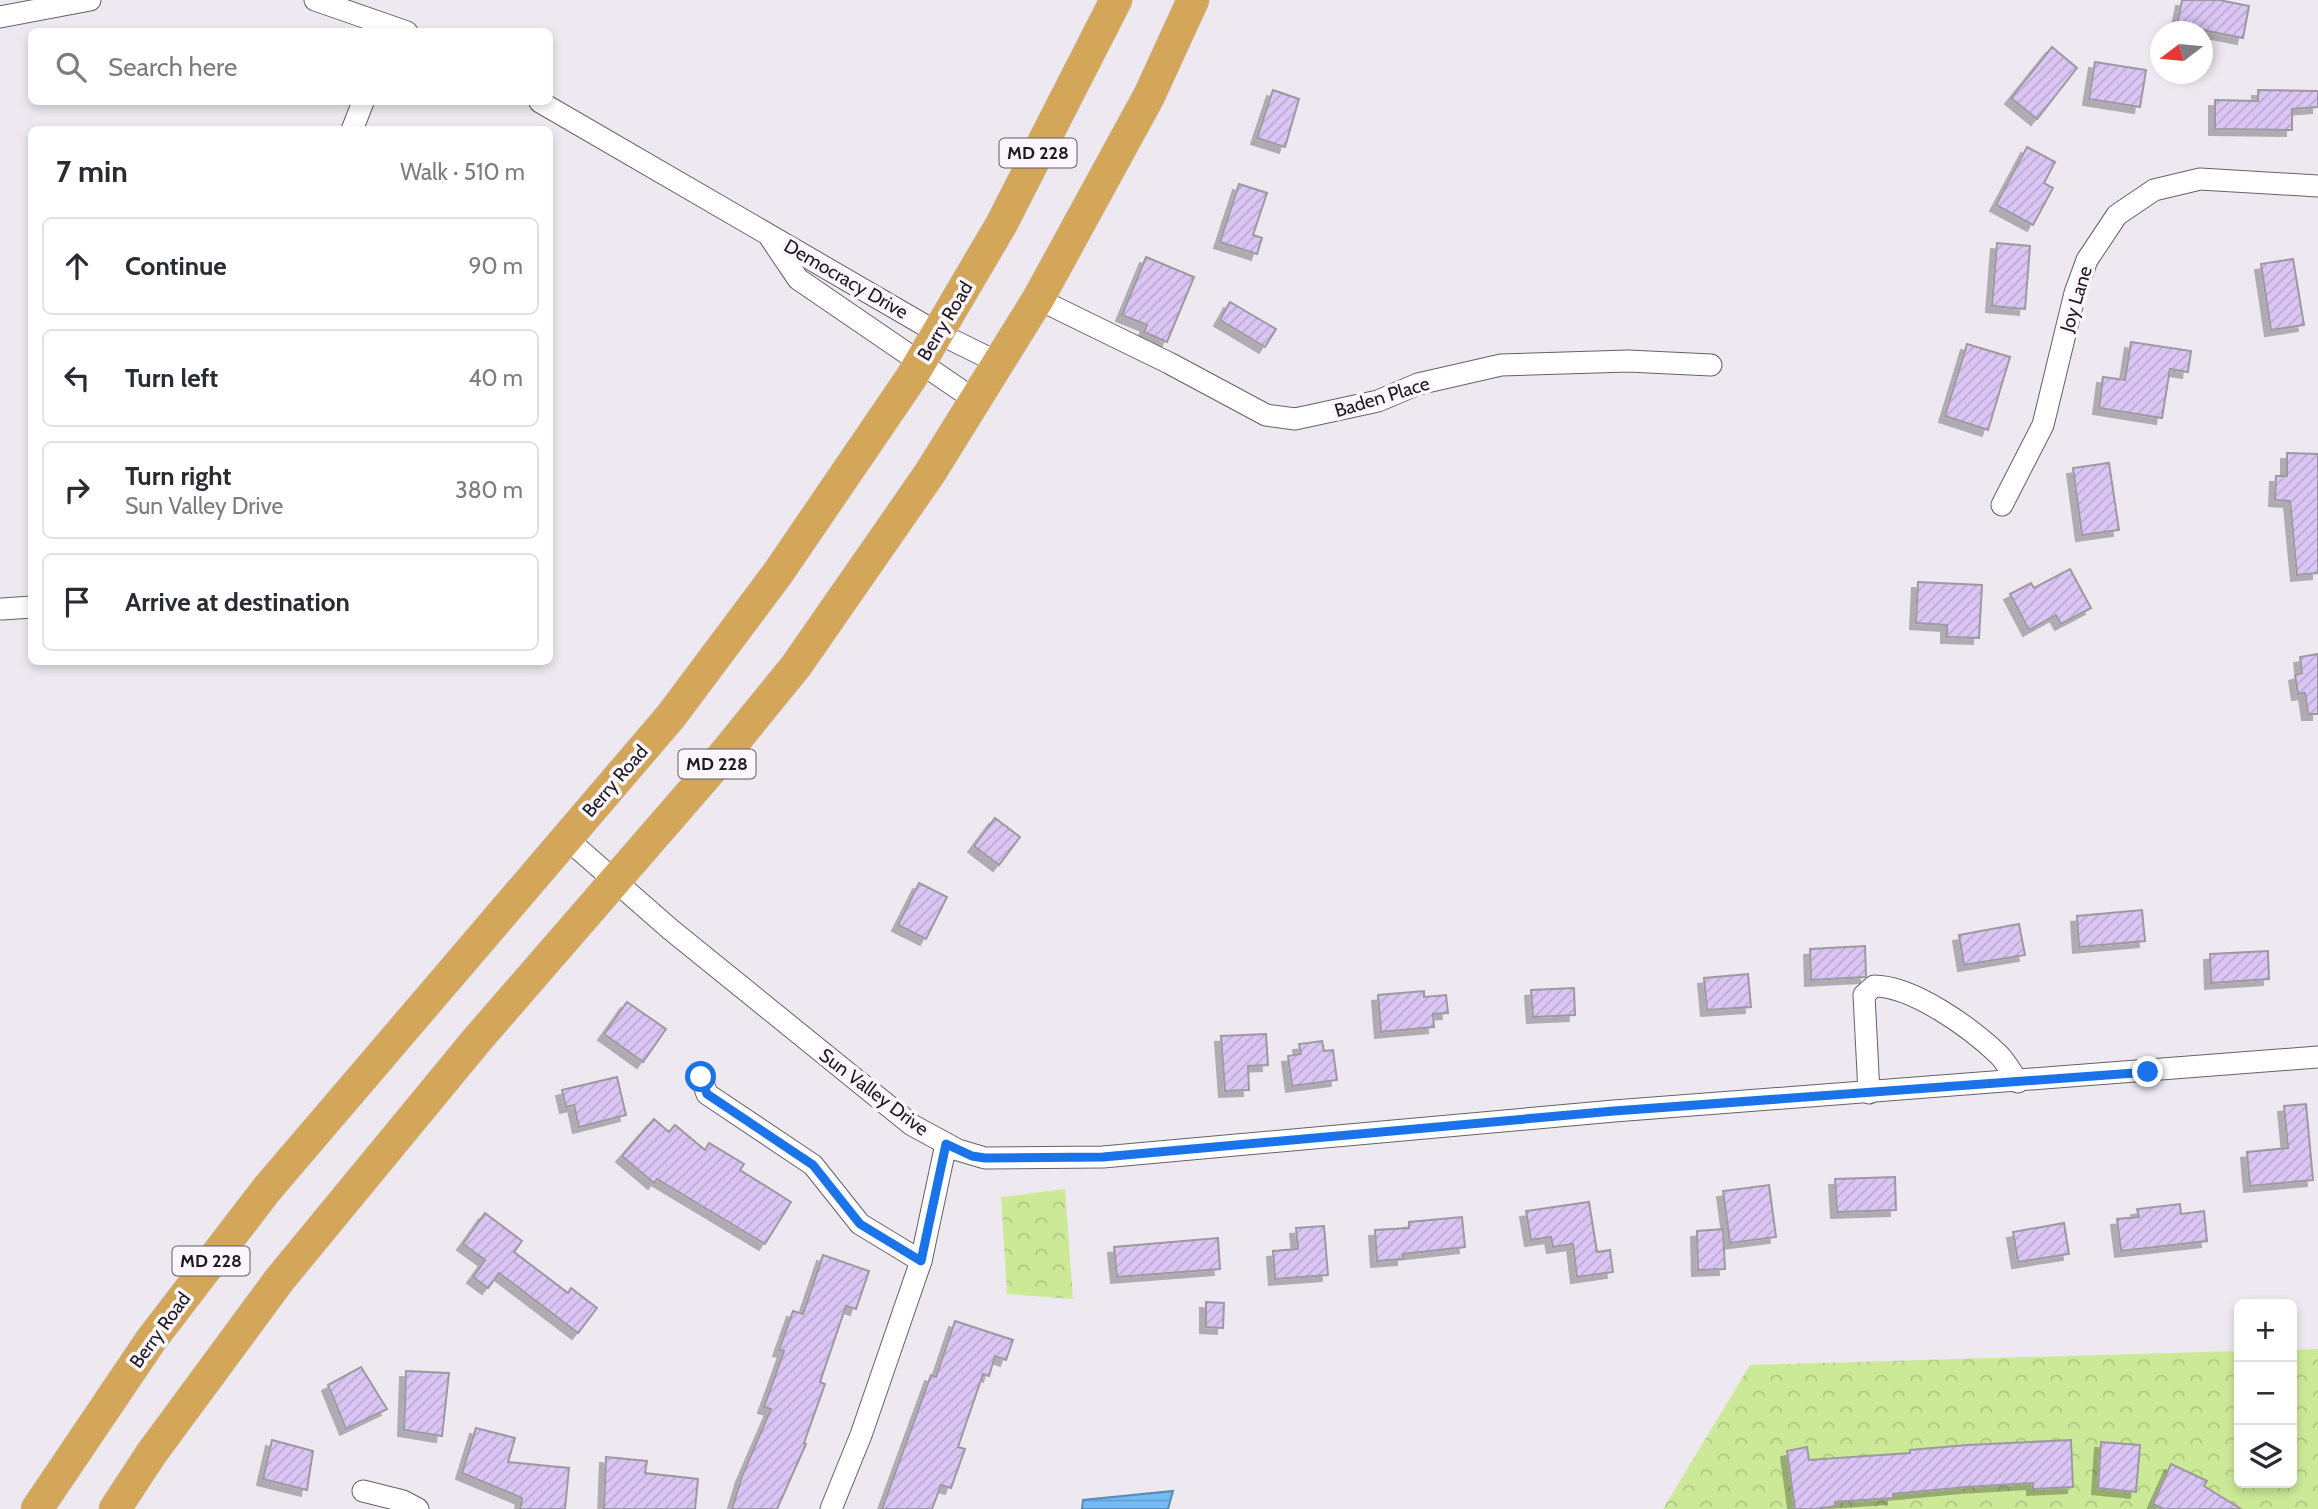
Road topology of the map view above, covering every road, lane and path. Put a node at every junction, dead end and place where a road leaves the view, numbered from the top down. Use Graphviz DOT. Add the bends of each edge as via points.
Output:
graph roads {
  1 [pos="90,0"];
  2 [pos="315,0"];
  3 [pos="1116,0"];
  4 [pos="1193,0"];
  5 [pos="0,17"];
  6 [pos="392,28"];
  7 [pos="362,105"];
  8 [pos="545,105"];
  9 [pos="354,126"];
  10 [pos="2318,186"];
  11 [pos="768,234"];
  12 [pos="1038,299"];
  13 [pos="937,333"];
  14 [pos="920,362"];
  15 [pos="999,363"];
  16 [pos="1711,365"];
  17 [pos="975,400"];
  18 [pos="2002,505"];
  19 [pos="28,607"];
  20 [pos="2,609"];
  21 [pos="566,838"];
  22 [pos="615,882"];
  23 [pos="2318,1057"];
  24 [pos="701,1077"];
  25 [pos="2018,1082"];
  26 [pos="1869,1093"];
  27 [pos="946,1144"];
  28 [pos="921,1261"];
  29 [pos="363,1491"];
  30 [pos="37,1509"];
  31 [pos="115,1509"];
  32 [pos="418,1509"];
  33 [pos="831,1509"];
  1 -- 5 [label="street"];
  2 -- 6 [label="street"];
  3 -- 13 [label="highway, Berry Road / MD 228" via="1001,225"];
  4 -- 12 [label="highway, MD 228" via="1149,96"];
  7 -- 9 [label="street"];
  8 -- 11 [label="street, Democracy Drive"];
  10 -- 18 [label="street, Joy Lane" via="2200,179 2154,190 2117,215 2087,260 2043,425"];
  11 -- 13 [label="street, Democracy Drive"];
  11 -- 14 [label="street, Democracy Drive" via="798,279"];
  12 -- 15 [label="highway, MD 228"];
  12 -- 16 [label="street, Baden Place" via="1266,415 1295,419 1378,401 1418,384 1501,365 1628,361"];
  13 -- 14 [label="highway, Berry Road / MD 228"];
  13 -- 15 [label="street, Democracy Drive"];
  14 -- 17 [label="street, Democracy Drive"];
  14 -- 21 [label="highway, Berry Road / MD 228" via="778,573 671,716"];
  15 -- 17 [label="highway, MD 228"];
  17 -- 22 [label="highway, MD 228" via="796,666"];
  19 -- 20 [label="street"];
  21 -- 22 [label="street, Sun Valley Drive"];
  21 -- 30 [label="highway, Berry Road / MD 228" via="267,1189 151,1340"];
  22 -- 27 [label="street, Sun Valley Drive" via="912,1125"];
  22 -- 31 [label="highway, MD 228" via="476,1041 280,1279"];
  23 -- 25 [label="street, Sun Valley Drive"];
  24 -- 28 [label="street" via="707,1094 813,1165 860,1224"];
  25 -- 26 [label="street, Sun Valley Drive"];
  25 -- 26 [label="street" via="2001,1057 1965,1028 1904,990 1874,986 1864,995"];
  26 -- 27 [label="street, Sun Valley Drive" via="1103,1157 985,1158"];
  27 -- 28 [label="street"];
  28 -- 33 [label="street"];
  29 -- 32 [label="street"];
}
